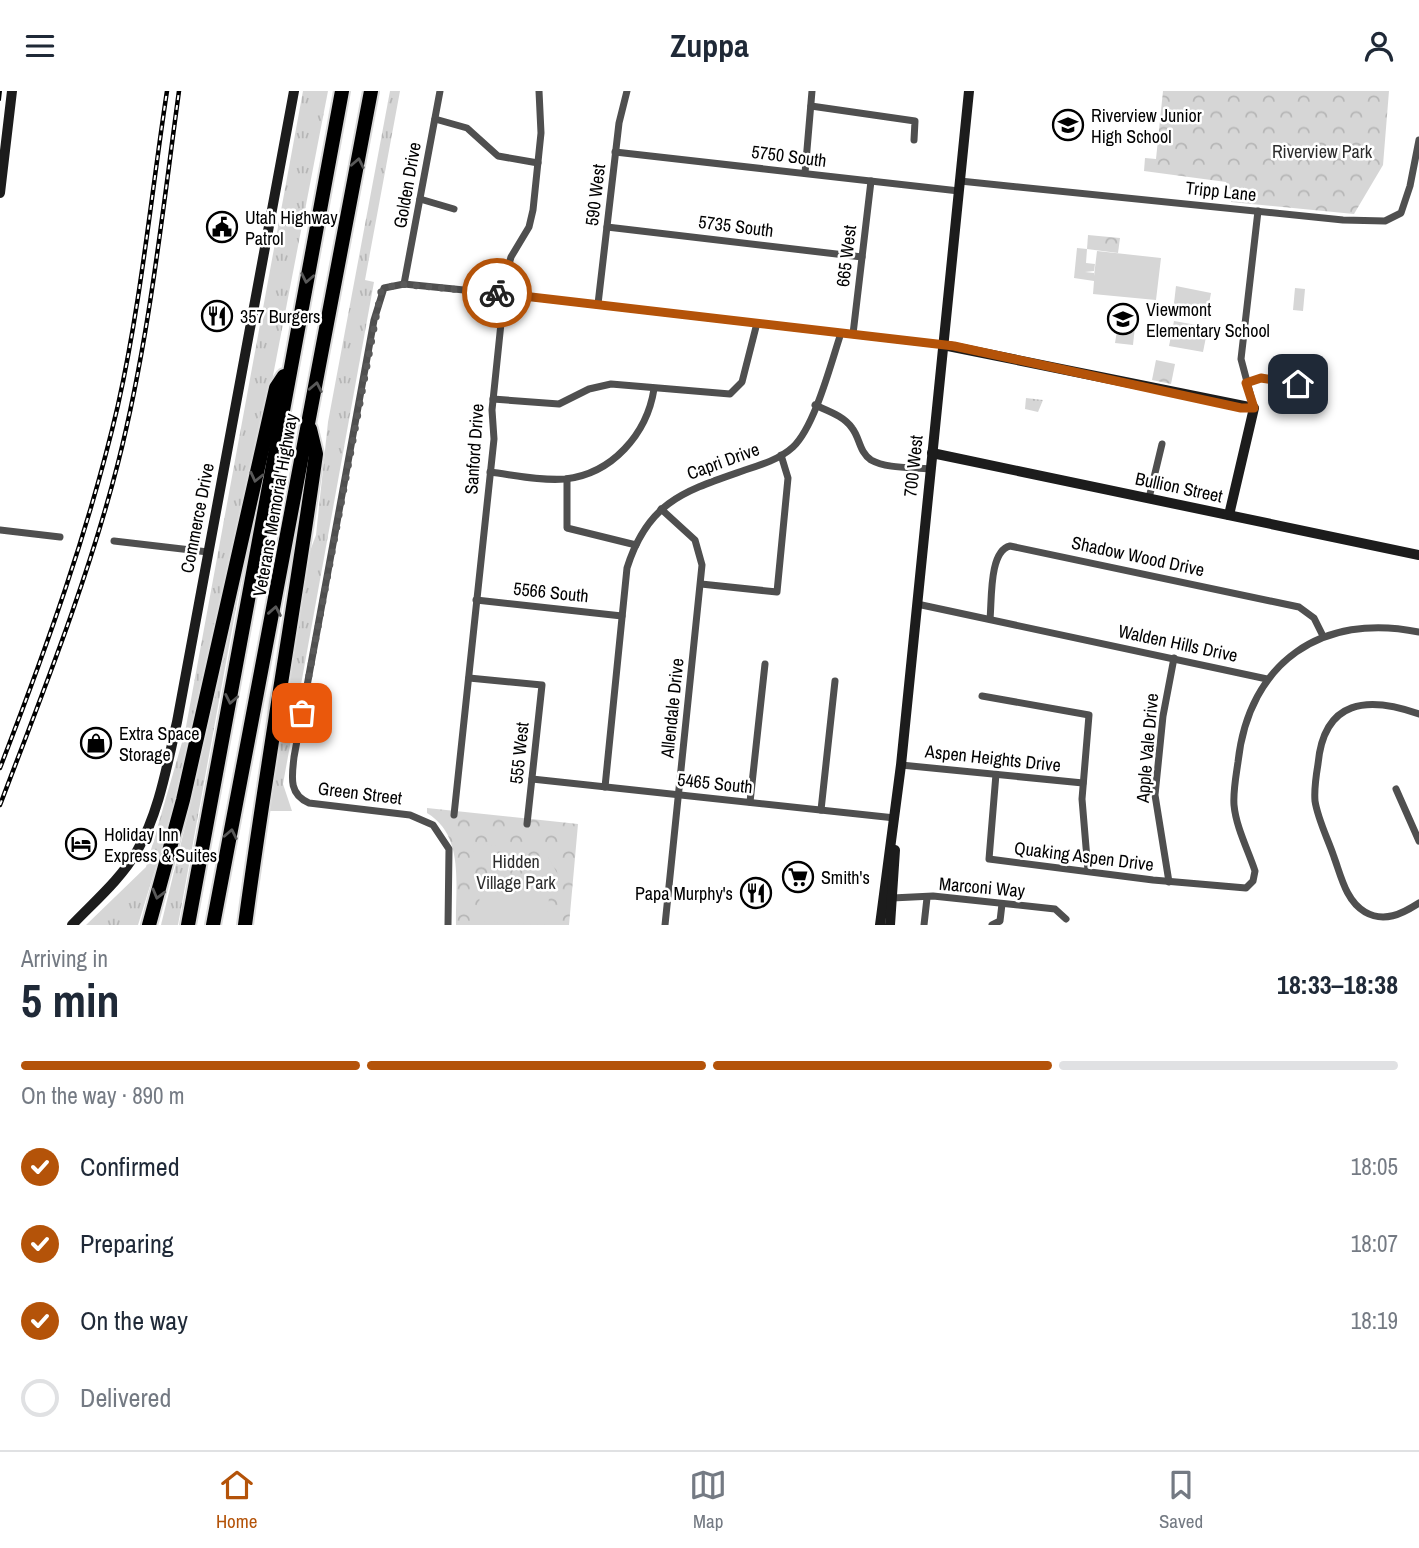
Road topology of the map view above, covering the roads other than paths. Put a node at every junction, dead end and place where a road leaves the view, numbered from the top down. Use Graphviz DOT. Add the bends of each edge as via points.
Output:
graph roads {
  1 [pos="12,91"];
  2 [pos="294,91"];
  3 [pos="342,91"];
  4 [pos="371,91"];
  5 [pos="440,91"];
  6 [pos="538,91"];
  7 [pos="627,91"];
  8 [pos="812,91"];
  9 [pos="969,91"];
  10 [pos="811,106"];
  11 [pos="435,119"];
  12 [pos="914,140"];
  13 [pos="1419,140"];
  14 [pos="615,152"];
  15 [pos="538,163"];
  16 [pos="805,173"];
  17 [pos="871,181"];
  18 [pos="959,186"];
  19 [pos="0,193"];
  20 [pos="420,199"];
  21 [pos="454,209"];
  22 [pos="1258,211"];
  23 [pos="607,227"];
  24 [pos="862,257"];
  25 [pos="404,284"];
  26 [pos="504,294"];
  27 [pos="598,304"];
  28 [pos="757,323"];
  29 [pos="841,333"];
  30 [pos="853,334"];
  31 [pos="943,345"];
  32 [pos="290,366"];
  33 [pos="1246,383"];
  34 [pos="1298,384"];
  35 [pos="654,389"];
  36 [pos="493,399"];
  37 [pos="815,405"];
  38 [pos="1254,408"];
  39 [pos="309,425"];
  40 [pos="1162,445"];
  41 [pos="932,453"];
  42 [pos="781,455"];
  43 [pos="930,469"];
  44 [pos="490,472"];
  45 [pos="567,478"];
  46 [pos="1149,498"];
  47 [pos="661,509"];
  48 [pos="1229,515"];
  49 [pos="0,530"];
  50 [pos="60,537"];
  51 [pos="114,541"];
  52 [pos="636,545"];
  53 [pos="208,552"];
  54 [pos="1419,555"];
  55 [pos="701,584"];
  56 [pos="476,600"];
  57 [pos="917,604"];
  58 [pos="622,616"];
  59 [pos="990,619"];
  60 [pos="1419,632"];
  61 [pos="1323,636"];
  62 [pos="1174,658"];
  63 [pos="765,664"];
  64 [pos="469,678"];
  65 [pos="1267,679"];
  66 [pos="835,681"];
  67 [pos="982,696"];
  68 [pos="1419,713"];
  69 [pos="901,765"];
  70 [pos="996,775"];
  71 [pos="532,779"];
  72 [pos="1083,783"];
  73 [pos="605,787"];
  74 [pos="1396,789"];
  75 [pos="678,795"];
  76 [pos="750,802"];
  77 [pos="821,810"];
  78 [pos="454,815"];
  79 [pos="895,818"];
  80 [pos="527,824"];
  81 [pos="1419,841"];
  82 [pos="892,845"];
  83 [pos="1088,871"];
  84 [pos="1169,881"];
  85 [pos="892,898"];
  86 [pos="927,898"];
  87 [pos="1419,903"];
  88 [pos="1002,904"];
  89 [pos="1066,919"];
  90 [pos="72,925"];
  91 [pos="149,925"];
  92 [pos="188,925"];
  93 [pos="213,925"];
  94 [pos="245,925"];
  95 [pos="449,925"];
  96 [pos="665,925"];
  97 [pos="880,925"];
  98 [pos="890,925"];
  99 [pos="925,925"];
  100 [pos="992,925"];
  1 -- 19 [label="street"];
  2 -- 53 [label="street, Commerce Drive"];
  3 -- 32 [label="highway, Veterans Memorial Highway, one-way"];
  39 -- 4 [label="highway, Veterans Memorial Highway, one-way"];
  5 -- 11 [label="street, Golden Drive"];
  6 -- 15 [label="street, Sanford Drive"];
  7 -- 14 [label="street, 590 West"];
  8 -- 10 [label="street"];
  9 -- 18 [label="street, 700 West"];
  10 -- 12 [label="street" via="915,121"];
  10 -- 16 [label="street"];
  11 -- 15 [label="street" via="467,128 498,156"];
  11 -- 20 [label="street, Golden Drive"];
  13 -- 22 [label="street, Tripp Lane" via="1406,199 1401,213 1391,221"];
  14 -- 16 [label="street, 5750 South"];
  14 -- 23 [label="street, 590 West"];
  15 -- 26 [label="street, Sanford Drive" via="531,218 511,257"];
  16 -- 17 [label="street, 5750 South"];
  17 -- 18 [label="street, 5750 South"];
  17 -- 24 [label="street, 665 West"];
  18 -- 22 [label="street, Tripp Lane"];
  18 -- 31 [label="street, 700 West"];
  20 -- 21 [label="street"];
  20 -- 25 [label="street, Golden Drive"];
  22 -- 33 [label="street" via="1241,359"];
  23 -- 24 [label="street, 5735 South"];
  23 -- 27 [label="street, 590 West"];
  24 -- 30 [label="street, 665 West"];
  25 -- 26 [label="street"];
  25 -- 95 [label="street, Green Street" via="384,288 377,308 292,786 296,795 309,803 410,815 433,825 449,849"];
  26 -- 27 [label="street"];
  26 -- 36 [label="street, Sanford Drive"];
  27 -- 28 [label="street"];
  28 -- 29 [label="street"];
  28 -- 35 [label="street" via="742,382 730,394"];
  29 -- 30 [label="street"];
  29 -- 37 [label="street, Capri Drive"];
  30 -- 31 [label="street"];
  31 -- 38 [label="street"];
  31 -- 41 [label="street, 700 West"];
  32 -- 91 [label="highway, one-way" via="276,388 183,800"];
  32 -- 92 [label="highway, Veterans Memorial Highway, one-way"];
  33 -- 34 [label="street" via="1261,378"];
  33 -- 38 [label="street"];
  35 -- 36 [label="street" via="600,385 559,404"];
  35 -- 45 [label="street" via="645,420 625,450 601,467"];
  36 -- 44 [label="street, Sanford Drive"];
  37 -- 42 [label="street, Capri Drive" via="803,435"];
  37 -- 43 [label="street" via="847,422 870,459"];
  38 -- 48 [label="street"];
  93 -- 39 [label="highway, Veterans Memorial Highway, one-way"];
  39 -- 94 [label="highway" via="316,454"];
  40 -- 46 [label="street"];
  41 -- 43 [label="street, 700 West"];
  41 -- 46 [label="street, Bullion Street"];
  42 -- 47 [label="street, Capri Drive" via="693,487"];
  42 -- 55 [label="street" via="789,478 777,591"];
  43 -- 57 [label="street, 700 West"];
  44 -- 45 [label="street"];
  44 -- 56 [label="street, Sanford Drive"];
  45 -- 52 [label="street" via="567,528"];
  46 -- 48 [label="street, Bullion Street"];
  47 -- 52 [label="street, Capri Drive"];
  47 -- 55 [label="street, Allendale Drive" via="698,546"];
  48 -- 54 [label="street, Bullion Street"];
  49 -- 50 [label="street"];
  51 -- 53 [label="street"];
  52 -- 58 [label="street, Capri Drive" via="627,568"];
  53 -- 90 [label="street, Commerce Drive" via="177,722 150,823 121,874"];
  55 -- 75 [label="street, Allendale Drive"];
  56 -- 58 [label="street, 5566 South"];
  56 -- 64 [label="street, Sanford Drive"];
  57 -- 59 [label="street, Walden Hills Drive"];
  57 -- 69 [label="street, 700 West"];
  58 -- 73 [label="street, Capri Drive"];
  59 -- 61 [label="street, Shadow Wood Drive" via="997,557 1010,546 1299,607 1314,618"];
  59 -- 62 [label="street, Walden Hills Drive"];
  60 -- 61 [label="street" via="1368,626"];
  61 -- 65 [label="street" via="1297,650"];
  62 -- 65 [label="street, Walden Hills Drive"];
  62 -- 84 [label="street, Apple Vale Drive" via="1155,795"];
  63 -- 76 [label="street"];
  64 -- 71 [label="street, 555 West" via="542,685"];
  64 -- 78 [label="street, Sanford Drive"];
  65 -- 84 [label="street, Quaking Aspen Drive" via="1244,725 1234,797 1254,877 1251,884 1243,889"];
  66 -- 77 [label="street"];
  67 -- 72 [label="street" via="1089,715"];
  68 -- 87 [label="street" via="1381,702 1358,705 1340,715 1321,745 1315,794 1347,892 1357,905 1367,913 1387,917"];
  69 -- 70 [label="street, Aspen Heights Drive"];
  69 -- 79 [label="street, 700 West"];
  70 -- 72 [label="street, Aspen Heights Drive"];
  70 -- 83 [label="street, Quaking Aspen Drive" via="989,859"];
  71 -- 73 [label="street, 5465 South"];
  71 -- 80 [label="street, 555 West"];
  72 -- 83 [label="street"];
  73 -- 75 [label="street, 5465 South"];
  74 -- 81 [label="street"];
  75 -- 76 [label="street, 5465 South"];
  75 -- 96 [label="street, Allendale Drive"];
  76 -- 77 [label="street, 5465 South"];
  77 -- 79 [label="street, 5465 South"];
  79 -- 82 [label="street, 700 West"];
  82 -- 85 [label="street, 700 West"];
  82 -- 97 [label="street, 700 West"];
  83 -- 84 [label="street, Quaking Aspen Drive"];
  85 -- 86 [label="street, Marconi Way"];
  85 -- 98 [label="street, 700 West"];
  86 -- 88 [label="street, Marconi Way"];
  86 -- 99 [label="street"];
  88 -- 89 [label="street, Marconi Way" via="1055,909"];
  88 -- 100 [label="street" via="1000,921"];
}
